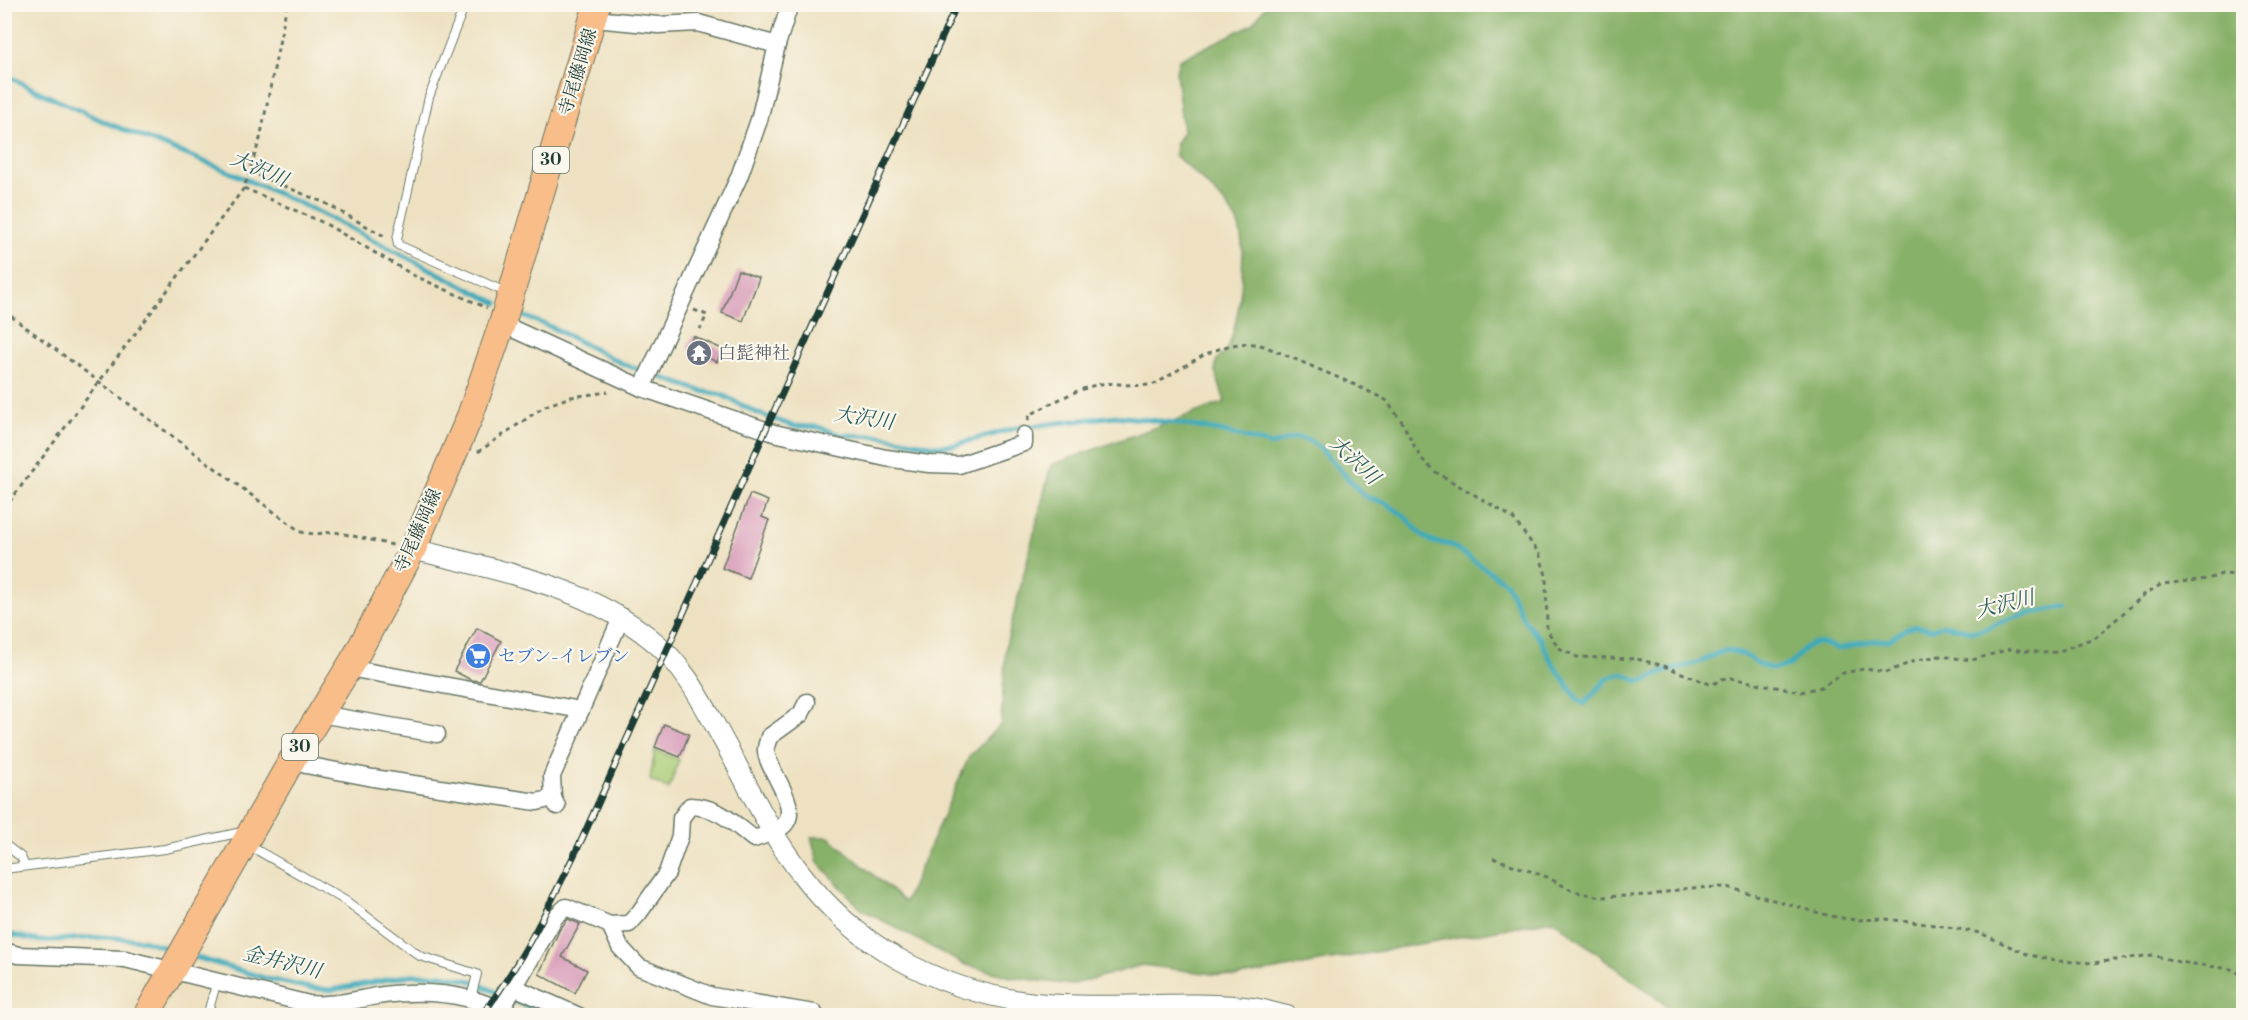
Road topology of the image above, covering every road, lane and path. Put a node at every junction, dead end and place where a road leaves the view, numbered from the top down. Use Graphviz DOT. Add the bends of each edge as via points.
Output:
graph roads {
  1 [pos="287,4"];
  2 [pos="465,4"];
  3 [pos="790,4"];
  4 [pos="594,8"];
  5 [pos="777,45"];
  6 [pos="250,172"];
  7 [pos="244,188"];
  8 [pos="398,245"];
  9 [pos="681,305"];
  10 [pos="4,311"];
  11 [pos="506,311"];
  12 [pos="700,329"];
  13 [pos="100,382"];
  14 [pos="642,388"];
  15 [pos="1029,419"];
  16 [pos="1024,435"];
  17 [pos="472,456"];
  18 [pos="4,509"];
  19 [pos="412,549"];
  20 [pos="2244,575"];
  21 [pos="621,618"];
  22 [pos="348,668"];
  23 [pos="807,702"];
  24 [pos="581,710"];
  25 [pos="320,714"];
  26 [pos="437,734"];
  27 [pos="292,760"];
  28 [pos="773,832"];
  29 [pos="248,836"];
  30 [pos="4,844"];
  31 [pos="1493,858"];
  32 [pos="25,866"];
  33 [pos="4,869"];
  34 [pos="610,925"];
  35 [pos="4,951"];
  36 [pos="179,959"];
  37 [pos="2244,976"];
  38 [pos="217,981"];
  39 [pos="471,998"];
  40 [pos="509,1002"];
  41 [pos="146,1016"];
  42 [pos="207,1016"];
  43 [pos="579,1016"];
  44 [pos="814,1016"];
  45 [pos="1287,1016"];
  1 -- 6 [label="path"];
  2 -- 8 [label="lane" via="429,97 397,231"];
  3 -- 5 [label="street"];
  4 -- 5 [label="street" via="658,26 698,23"];
  4 -- 11 [label="main road, 寺尾藤岡線 / 30"];
  5 -- 9 [label="street" via="740,177"];
  6 -- 7 [label="path"];
  6 -- 8 [label="path" via="325,203"];
  7 -- 11 [label="path" via="324,223 413,275"];
  7 -- 13 [label="path"];
  8 -- 11 [label="lane"];
  9 -- 12 [label="path" via="707,315"];
  9 -- 14 [label="street"];
  10 -- 13 [label="path"];
  11 -- 14 [label="street"];
  11 -- 19 [label="main road, 寺尾藤岡線 / 30" via="470,416"];
  13 -- 18 [label="path"];
  13 -- 19 [label="path" via="301,532 335,532"];
  14 -- 16 [label="street" via="774,433 929,464 959,465 1024,443"];
  14 -- 17 [label="path" via="571,397 545,406"];
  15 -- 20 [label="path" via="1050,404 1096,385 1148,386 1215,350 1241,343 1264,346 1386,400 1420,457 1434,471 1512,517 1539,553 1546,575 1547,630 1559,648 1577,657 1637,659 1712,685 1731,678 1801,692 1821,687 1843,673 1864,669 1887,672 1939,656 1972,660 2010,649 2057,652 2096,636 2162,584 2222,574"];
  19 -- 21 [label="street" via="545,584"];
  19 -- 22 [label="main road, 寺尾藤岡線 / 30"];
  21 -- 24 [label="street"];
  21 -- 28 [label="street" via="675,661 696,689"];
  22 -- 24 [label="street"];
  22 -- 25 [label="main road, 寺尾藤岡線 / 30"];
  23 -- 28 [label="street" via="801,714 768,738 766,752 789,814 785,825"];
  24 -- 27 [label="street" via="552,776 555,802 373,778"];
  25 -- 26 [label="street"];
  25 -- 27 [label="main road, 寺尾藤岡線 / 30"];
  27 -- 29 [label="main road, 寺尾藤岡線 / 30"];
  28 -- 34 [label="street" via="754,839 718,812 690,806 681,818 680,836 667,873 629,924"];
  28 -- 45 [label="street" via="802,876 866,938 893,956 960,987 1061,1005 1245,1007"];
  29 -- 32 [label="lane"];
  29 -- 36 [label="main road, 寺尾藤岡線 / 30"];
  29 -- 39 [label="lane" via="420,956 477,974"];
  30 -- 32 [label="lane" via="21,856"];
  31 -- 37 [label="path" via="1548,877 1573,891 1600,897 1727,887 1830,916 1887,919 1980,933 2030,955 2060,961 2093,963 2152,955 2231,969"];
  32 -- 33 [label="lane"];
  34 -- 40 [label="street" via="566,907 555,917"];
  34 -- 44 [label="street" via="620,947 639,968 712,996"];
  35 -- 36 [label="street" via="18,955"];
  36 -- 38 [label="street"];
  36 -- 41 [label="main road, 寺尾藤岡線 / 30"];
  38 -- 39 [label="street" via="326,1006 412,992"];
  38 -- 42 [label="lane"];
  39 -- 40 [label="street" via="490,1004"];
  40 -- 43 [label="street"];
}
